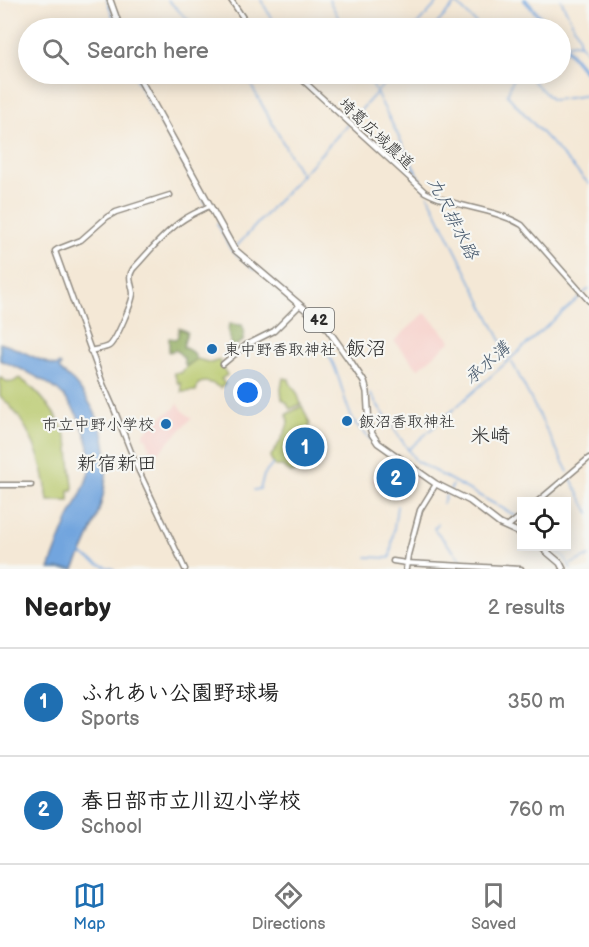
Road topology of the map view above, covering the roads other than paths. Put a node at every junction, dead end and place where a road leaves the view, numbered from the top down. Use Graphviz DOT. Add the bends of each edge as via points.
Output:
graph roads {
  1 [pos="110,0"];
  2 [pos="231,0"];
  3 [pos="116,18"];
  4 [pos="243,18"];
  5 [pos="142,84"];
  6 [pos="307,84"];
  7 [pos="170,195"];
  8 [pos="209,206"];
  9 [pos="589,301"];
  10 [pos="299,306"];
  11 [pos="90,351"];
  12 [pos="223,364"];
  13 [pos="589,458"];
  14 [pos="436,484"];
  15 [pos="0,485"];
  16 [pos="31,485"];
  17 [pos="542,497"];
  18 [pos="517,519"];
  19 [pos="507,527"];
  20 [pos="517,532"];
  21 [pos="546,551"];
  22 [pos="393,561"];
  23 [pos="406,566"];
  24 [pos="185,569"];
  25 [pos="521,569"];
  26 [pos="563,569"];
  1 -- 3 [label="main road"];
  2 -- 4 [label="street"];
  5 -- 8 [label="main road, 42"];
  6 -- 9 [label="street, 埼葛広域農道" via="425,192 522,225"];
  7 -- 11 [label="street" via="116,212 81,240 54,251"];
  8 -- 10 [label="main road, 42" via="234,249"];
  8 -- 11 [label="street" via="164,235 133,269 129,278 133,296 113,342 106,348"];
  10 -- 12 [label="street" via="274,331 246,345"];
  10 -- 14 [label="main road, 42" via="326,327 361,377 375,440"];
  11 -- 24 [label="street" via="137,467"];
  13 -- 17 [label="street"];
  14 -- 19 [label="main road, 42" via="470,501"];
  14 -- 23 [label="street" via="420,510"];
  15 -- 16 [label="street"];
  18 -- 19 [label="street"];
  19 -- 20 [label="main road, 42"];
  21 -- 26 [label="main road"];
  22 -- 23 [label="street"];
  23 -- 25 [label="street"];
}
